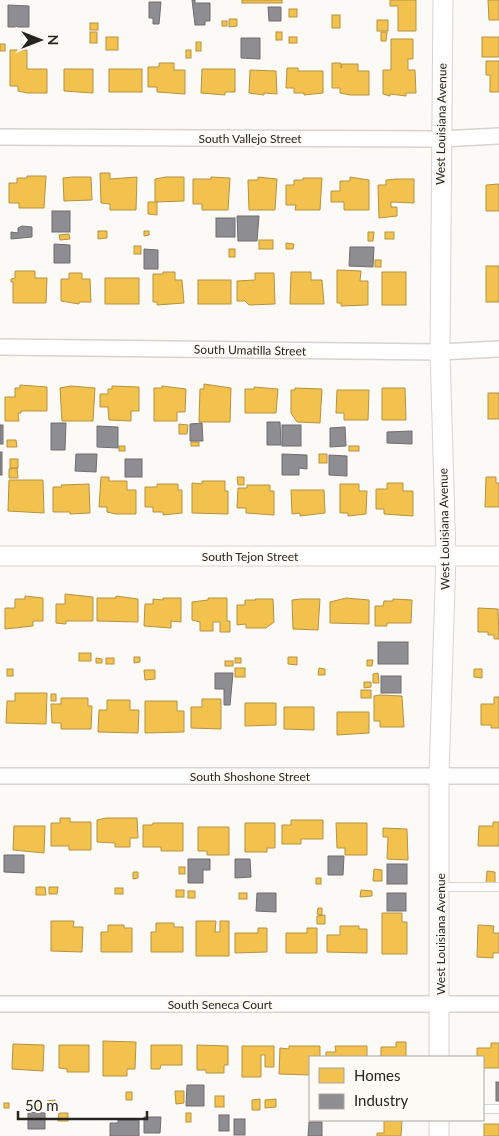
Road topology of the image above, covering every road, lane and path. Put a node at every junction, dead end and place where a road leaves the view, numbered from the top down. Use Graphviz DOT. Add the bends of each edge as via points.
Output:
graph roads {
  1 [pos="443,0"];
  2 [pos="499,136"];
  3 [pos="0,137"];
  4 [pos="440,139"];
  5 [pos="0,347"];
  6 [pos="499,350"];
  7 [pos="440,352"];
  8 [pos="0,556"];
  9 [pos="446,556"];
  10 [pos="499,556"];
  11 [pos="439,775"];
  12 [pos="0,776"];
  13 [pos="499,776"];
  14 [pos="440,887"];
  15 [pos="499,887"];
  16 [pos="0,1004"];
  17 [pos="440,1004"];
  18 [pos="499,1004"];
  19 [pos="439,1056"];
  20 [pos="484,1109"];
  21 [pos="499,1109"];
  22 [pos="439,1121"];
  23 [pos="439,1136"];
  1 -- 4 [label="street, West Louisiana Avenue"];
  2 -- 4 [label="street, South Vallejo Street"];
  3 -- 4 [label="street, South Vallejo Street"];
  4 -- 7 [label="street, West Louisiana Avenue"];
  5 -- 7 [label="street, South Umatilla Street"];
  6 -- 7 [label="street, South Umatilla Street"];
  7 -- 9 [label="street, West Louisiana Avenue"];
  8 -- 9 [label="street, South Tejon Street"];
  9 -- 10 [label="street, South Tejon Street"];
  9 -- 11 [label="street, West Louisiana Avenue"];
  11 -- 12 [label="street, South Shoshone Street"];
  11 -- 13 [label="street, South Shoshone Street"];
  11 -- 14 [label="street, West Louisiana Avenue"];
  14 -- 15 [label="lane"];
  14 -- 17 [label="street, West Louisiana Avenue"];
  16 -- 17 [label="street, South Seneca Court"];
  17 -- 18 [label="street, South Seneca Court"];
  17 -- 19 [label="street, West Louisiana Avenue"];
  20 -- 21 [label="lane"];
  22 -- 23 [label="street"];
}
